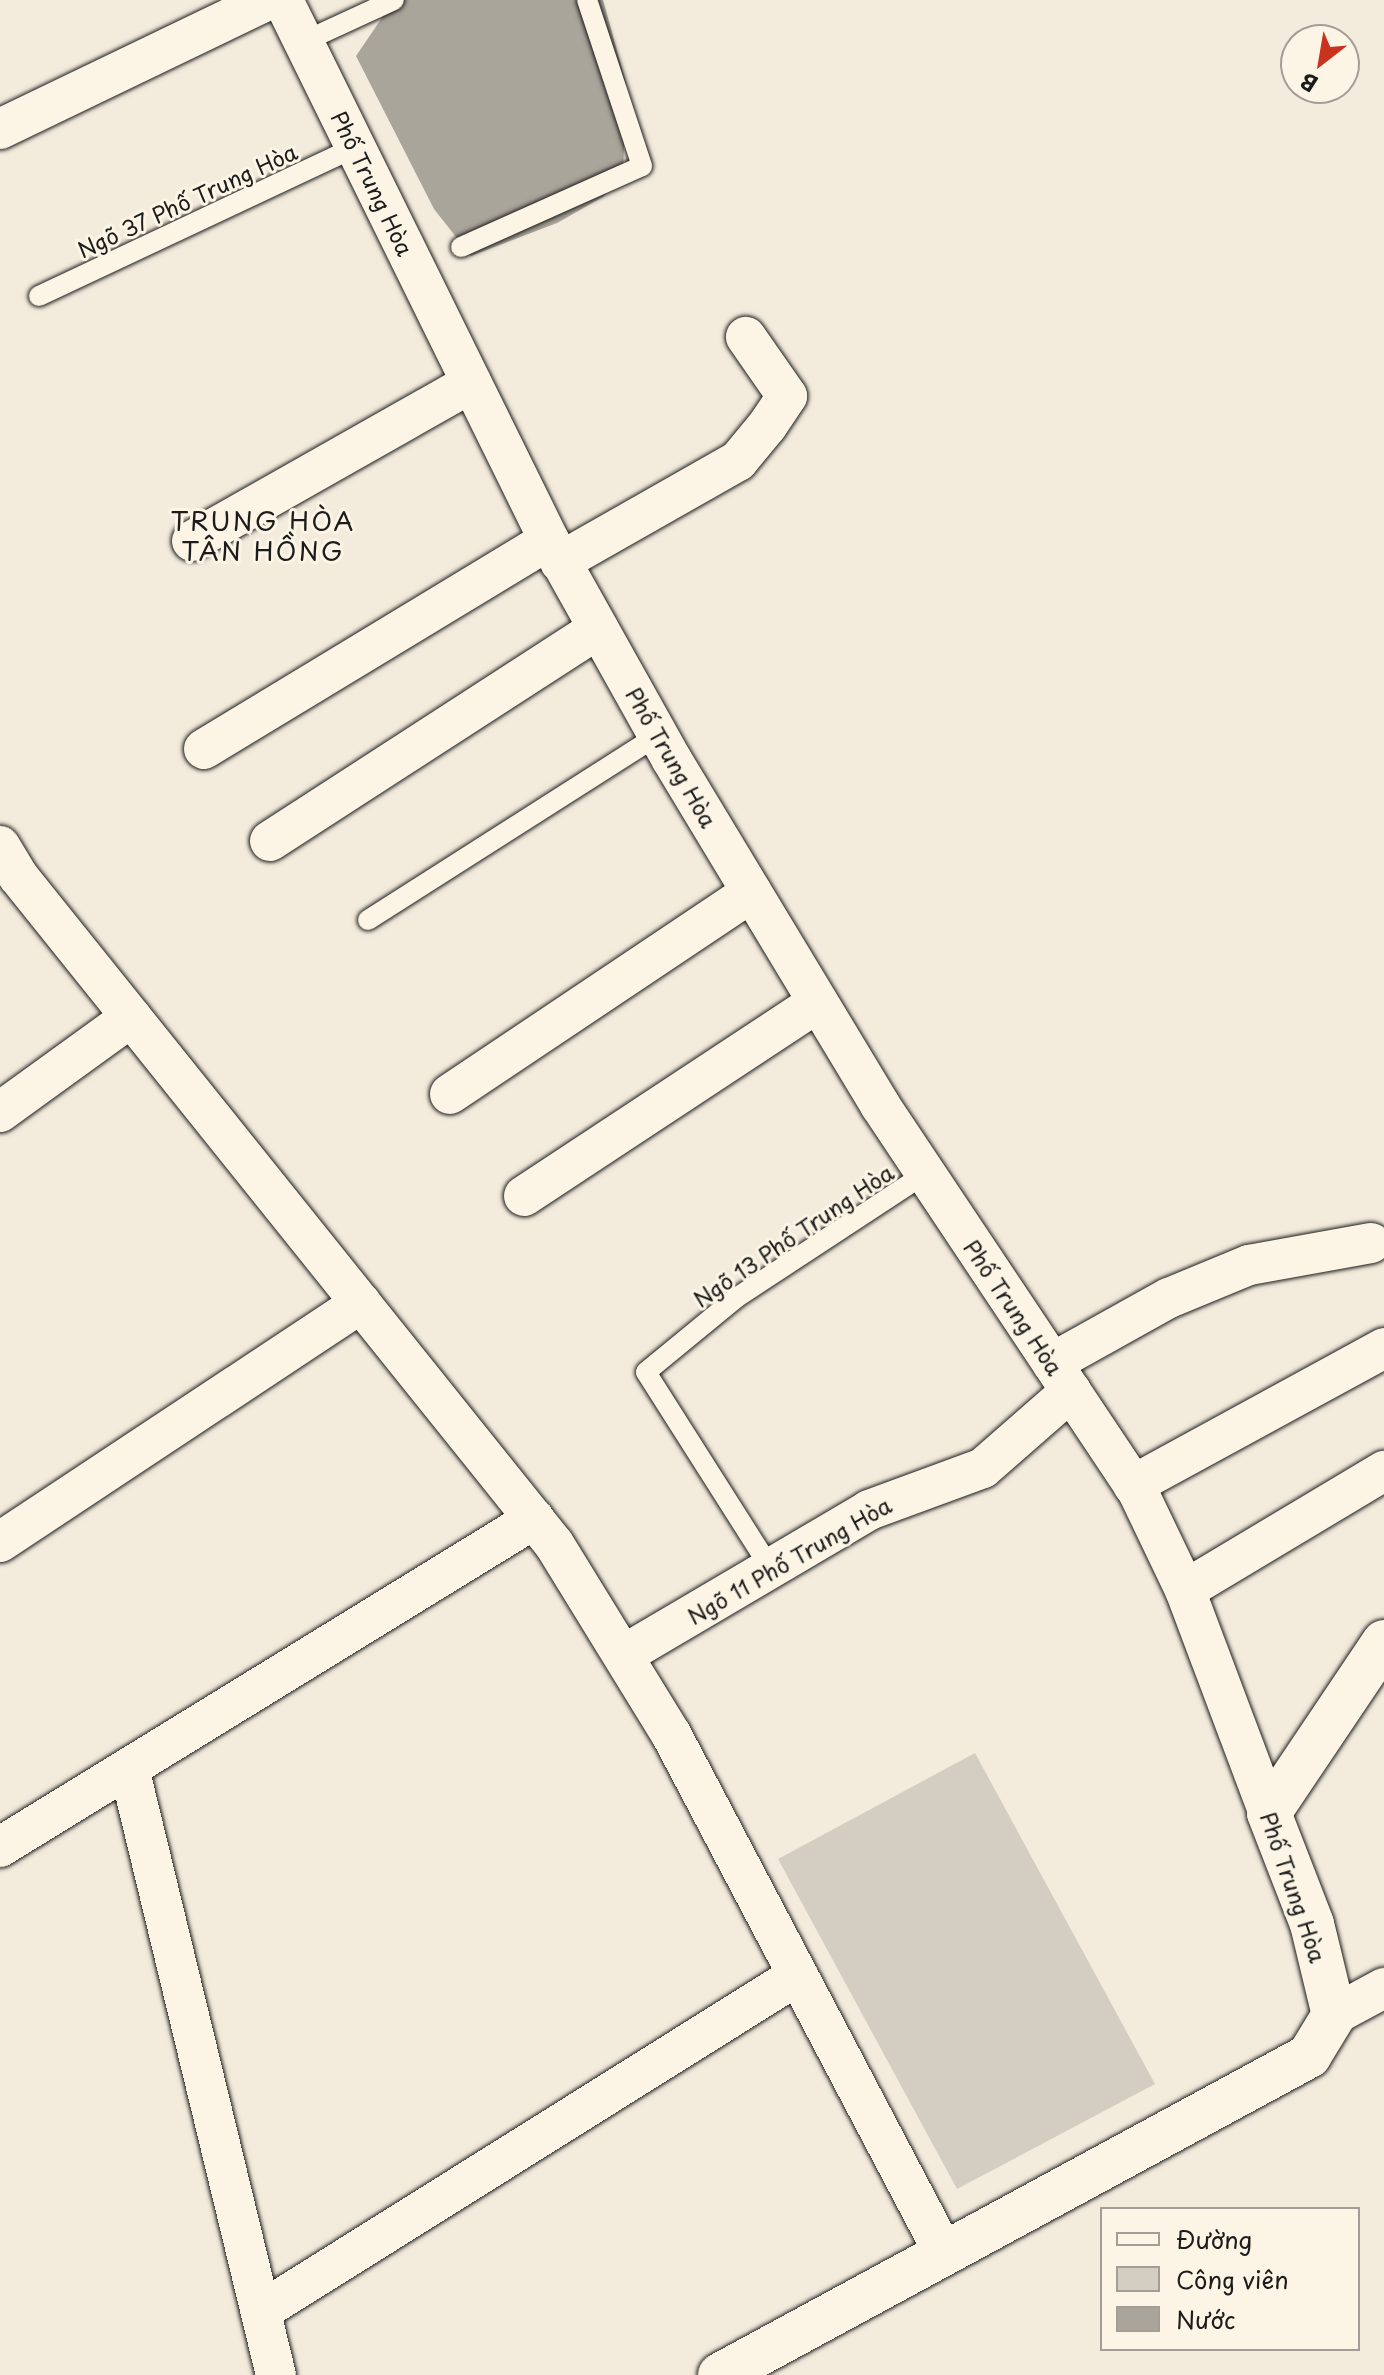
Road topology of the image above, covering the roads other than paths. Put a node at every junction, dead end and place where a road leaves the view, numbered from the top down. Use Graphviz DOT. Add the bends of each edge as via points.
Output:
graph roads {
  1 [pos="268,0"];
  2 [pos="283,0"];
  3 [pos="394,0"];
  4 [pos="587,0"];
  5 [pos="303,42"];
  6 [pos="0,129"];
  7 [pos="355,147"];
  8 [pos="461,247"];
  9 [pos="39,296"];
  10 [pos="746,337"];
  11 [pos="471,383"];
  12 [pos="192,541"];
  13 [pos="554,551"];
  14 [pos="598,629"];
  15 [pos="658,735"];
  16 [pos="204,749"];
  17 [pos="270,841"];
  18 [pos="0,846"];
  19 [pos="752,892"];
  20 [pos="368,920"];
  21 [pos="818,1002"];
  22 [pos="131,1017"];
  23 [pos="450,1094"];
  24 [pos="0,1112"];
  25 [pos="925,1174"];
  26 [pos="524,1196"];
  27 [pos="1371,1243"];
  28 [pos="361,1303"];
  29 [pos="1384,1348"];
  30 [pos="1061,1377"];
  31 [pos="1384,1471"];
  32 [pos="1133,1485"];
  33 [pos="534,1519"];
  34 [pos="0,1542"];
  35 [pos="771,1569"];
  36 [pos="1185,1590"];
  37 [pos="1384,1642"];
  38 [pos="625,1654"];
  39 [pos="129,1768"];
  40 [pos="1269,1813"];
  41 [pos="0,1847"];
  42 [pos="798,1975"];
  43 [pos="1384,1988"];
  44 [pos="1334,2015"];
  45 [pos="944,2253"];
  46 [pos="263,2310"];
  47 [pos="276,2375"];
  48 [pos="720,2375"];
  1 -- 6 [label="street"];
  2 -- 5 [label="street, Phố Trung Hòa"];
  3 -- 5 [label="lane"];
  4 -- 8 [label="lane" via="642,166"];
  5 -- 7 [label="street, Phố Trung Hòa"];
  7 -- 9 [label="lane, Ngõ 37 Phố Trung Hòa"];
  7 -- 11 [label="street, Phố Trung Hòa"];
  10 -- 13 [label="street" via="787,396 738,461"];
  11 -- 12 [label="street"];
  11 -- 13 [label="street, Phố Trung Hòa"];
  13 -- 14 [label="street, Phố Trung Hòa"];
  13 -- 16 [label="street"];
  14 -- 15 [label="street, Phố Trung Hòa"];
  14 -- 17 [label="street"];
  15 -- 19 [label="street, Phố Trung Hòa"];
  15 -- 20 [label="lane"];
  18 -- 22 [label="street"];
  19 -- 21 [label="street, Phố Trung Hòa"];
  19 -- 23 [label="street"];
  21 -- 25 [label="street, Phố Trung Hòa"];
  21 -- 26 [label="street"];
  22 -- 24 [label="street"];
  22 -- 28 [label="street"];
  25 -- 30 [label="street, Phố Trung Hòa"];
  25 -- 35 [label="lane, Ngõ 13 Phố Trung Hòa" via="736,1298 646,1372"];
  27 -- 30 [label="street, Ngõ 11 Phố Trung Hòa" via="1249,1265 1169,1298"];
  28 -- 33 [label="street"];
  28 -- 34 [label="street"];
  29 -- 32 [label="street"];
  30 -- 32 [label="street, Phố Trung Hòa"];
  30 -- 35 [label="street, Ngõ 11 Phố Trung Hòa" via="983,1468 869,1510"];
  31 -- 36 [label="street"];
  32 -- 36 [label="street, Phố Trung Hòa"];
  33 -- 38 [label="street"];
  33 -- 39 [label="street"];
  35 -- 38 [label="street, Ngõ 11 Phố Trung Hòa"];
  36 -- 40 [label="street, Phố Trung Hòa"];
  37 -- 40 [label="street"];
  38 -- 42 [label="street"];
  39 -- 41 [label="street"];
  39 -- 46 [label="street"];
  40 -- 44 [label="street, Phố Trung Hòa" via="1312,1924"];
  42 -- 45 [label="street"];
  42 -- 46 [label="street"];
  43 -- 44 [label="street"];
  44 -- 45 [label="street" via="1309,2056"];
  45 -- 48 [label="street"];
  46 -- 47 [label="street"];
}
